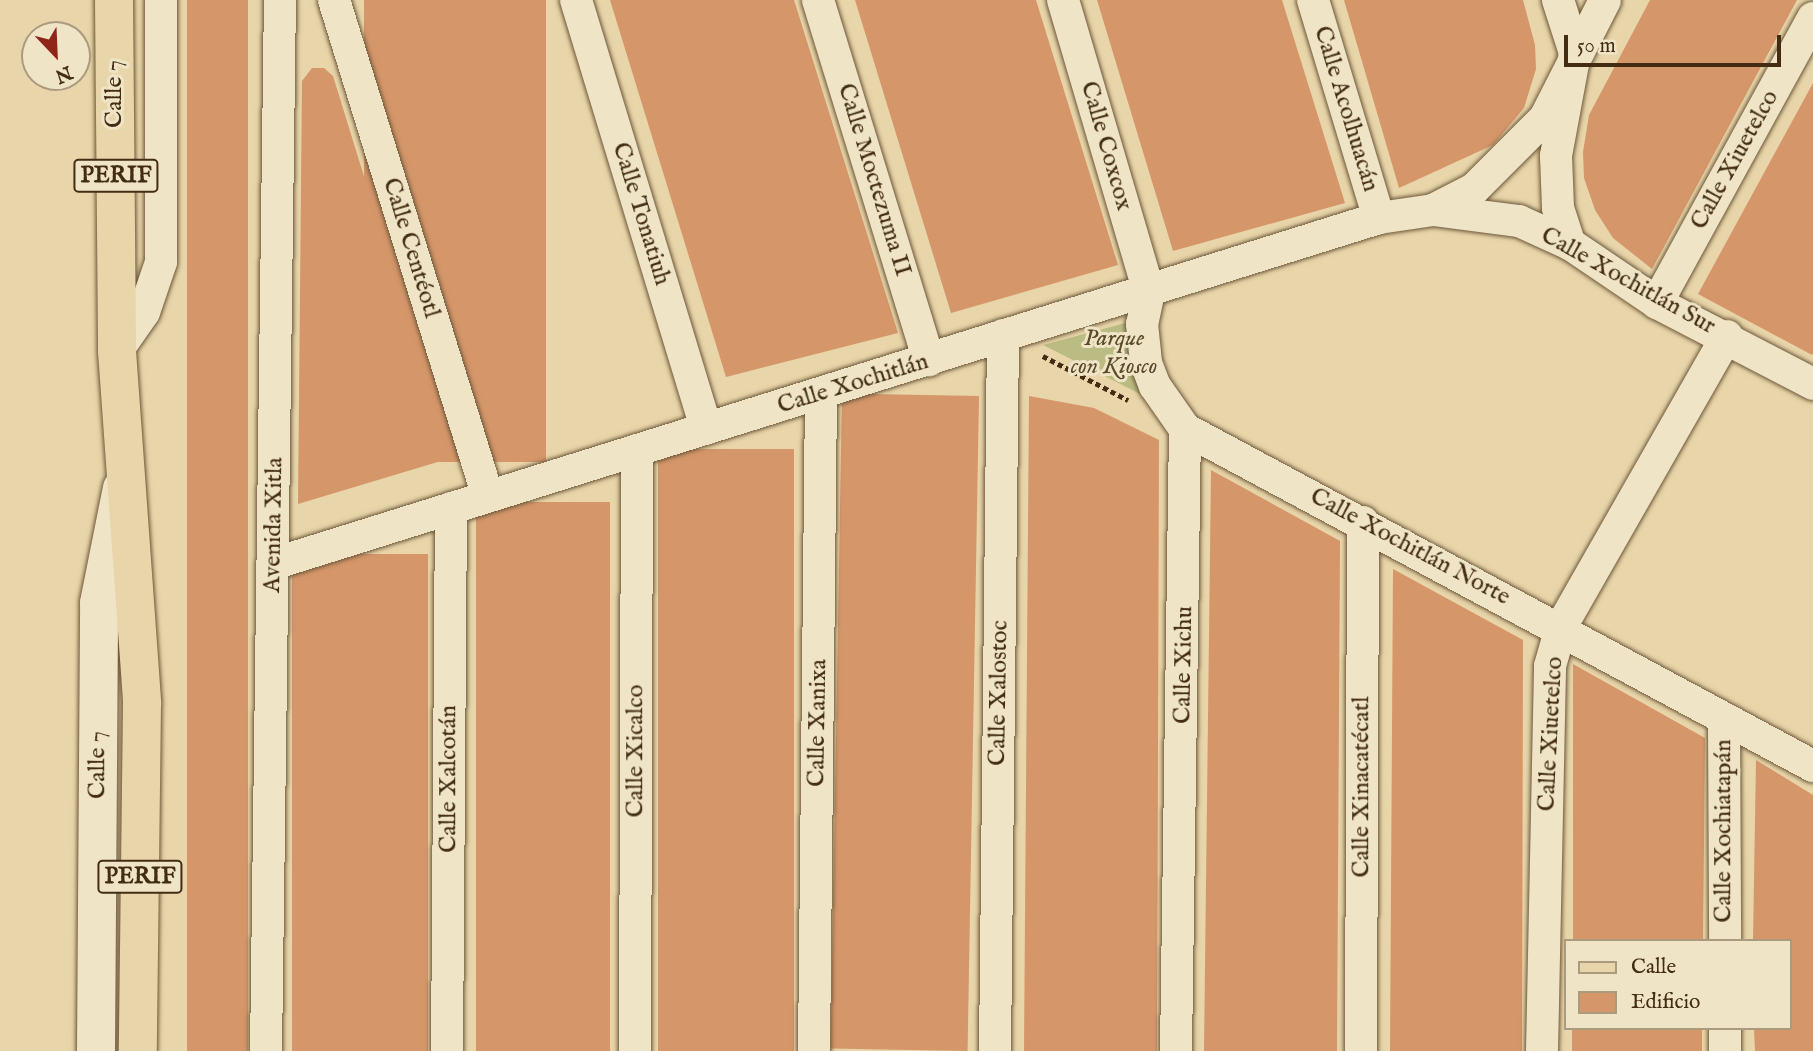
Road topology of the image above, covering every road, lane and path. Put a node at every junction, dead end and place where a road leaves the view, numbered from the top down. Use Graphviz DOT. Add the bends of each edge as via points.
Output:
graph roads {
  1 [pos="114,0"];
  2 [pos="161,0"];
  3 [pos="280,0"];
  4 [pos="334,0"];
  5 [pos="576,0"];
  6 [pos="818,0"];
  7 [pos="1063,0"];
  8 [pos="1313,0"];
  9 [pos="1558,0"];
  10 [pos="1605,0"];
  11 [pos="1813,18"];
  12 [pos="1575,53"];
  13 [pos="1433,210"];
  14 [pos="1379,218"];
  15 [pos="1570,244"];
  16 [pos="1149,292"];
  17 [pos="1657,303"];
  18 [pos="1003,335"];
  19 [pos="1727,337"];
  20 [pos="117,351"];
  21 [pos="929,360"];
  22 [pos="1813,384"];
  23 [pos="821,395"];
  24 [pos="1137,404"];
  25 [pos="706,429"];
  26 [pos="1185,429"];
  27 [pos="637,450"];
  28 [pos="123,482"];
  29 [pos="488,497"];
  30 [pos="451,508"];
  31 [pos="1363,522"];
  32 [pos="273,564"];
  33 [pos="1561,627"];
  34 [pos="1724,721"];
  35 [pos="1813,766"];
  36 [pos="1725,939"];
  37 [pos="1725,1030"];
  38 [pos="96,1051"];
  39 [pos="138,1051"];
  40 [pos="266,1051"];
  41 [pos="447,1051"];
  42 [pos="635,1051"];
  43 [pos="814,1051"];
  44 [pos="995,1051"];
  45 [pos="1176,1051"];
  46 [pos="1361,1051"];
  47 [pos="1542,1051"];
  48 [pos="1725,1051"];
  1 -- 20 [label="main road, Calle 7 / PERIF"];
  2 -- 20 [label="street" via="161,262 144,312"];
  3 -- 32 [label="street, Avenida Xitla"];
  4 -- 29 [label="street, Calle Centéotl"];
  5 -- 25 [label="street, Calle Tonatiuh"];
  6 -- 21 [label="street, Calle Moctezuma II"];
  7 -- 16 [label="street, Calle Coxcox"];
  8 -- 14 [label="street, Calle Acolhuacán"];
  9 -- 12 [label="street"];
  10 -- 12 [label="street"];
  11 -- 17 [label="street, Calle Xiuetelco"];
  12 -- 13 [label="street" via="1545,118 1509,159 1474,188"];
  12 -- 15 [label="street" via="1556,156 1558,208"];
  13 -- 14 [label="street, Calle Xochitlán"];
  13 -- 15 [label="street, Calle Xochitlán Sur" via="1519,221"];
  14 -- 16 [label="street, Calle Xochitlán"];
  15 -- 17 [label="street, Calle Xochitlán Sur"];
  16 -- 18 [label="street, Calle Xochitlán"];
  16 -- 26 [label="street" via="1142,324 1146,363 1155,386"];
  17 -- 19 [label="street, Calle Xochitlán Sur"];
  18 -- 21 [label="street, Calle Xochitlán"];
  18 -- 24 [label="path"];
  18 -- 44 [label="street, Calle Xalostoc"];
  19 -- 22 [label="street, Calle Xochitlán Sur"];
  19 -- 33 [label="street, Calle Xiuetelco"];
  20 -- 28 [label="main road, Calle 7 / PERIF"];
  21 -- 23 [label="street, Calle Xochitlán"];
  23 -- 25 [label="street, Calle Xochitlán"];
  23 -- 43 [label="street, Calle Xanixa"];
  25 -- 27 [label="street, Calle Xochitlán"];
  26 -- 31 [label="street, Calle Xochitlán Norte"];
  26 -- 45 [label="street, Calle Xichu"];
  27 -- 29 [label="street, Calle Xochitlán"];
  27 -- 42 [label="street, Calle Xicalco"];
  28 -- 38 [label="main road, Calle 7" via="99,603"];
  28 -- 39 [label="main road, Calle 7 / PERIF" via="142,704"];
  29 -- 30 [label="street, Calle Xochitlán"];
  30 -- 32 [label="street, Calle Xochitlán"];
  30 -- 41 [label="street, Calle Xalcotán"];
  31 -- 33 [label="street, Calle Xochitlán Norte"];
  31 -- 46 [label="street, Calle Xinacatécatl"];
  32 -- 40 [label="street, Avenida Xitla"];
  33 -- 34 [label="street, Calle Xochitlán Norte"];
  33 -- 47 [label="street, Calle Xiuetelco" via="1550,666"];
  34 -- 35 [label="street, Calle Xochitlán Norte"];
  34 -- 36 [label="street, Calle Xochiatapán"];
  37 -- 48 [label="street"];
}
